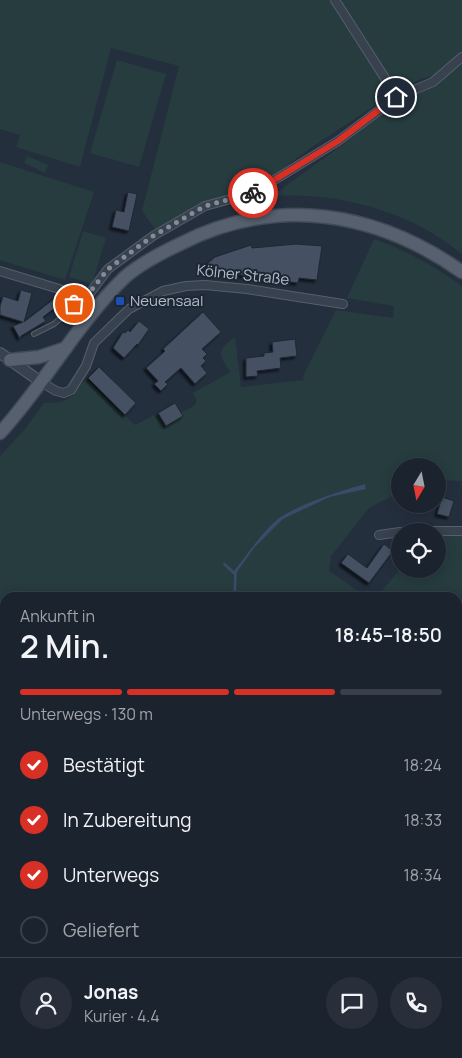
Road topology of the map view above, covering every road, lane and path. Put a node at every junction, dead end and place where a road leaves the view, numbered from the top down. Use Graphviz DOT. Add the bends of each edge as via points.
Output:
graph roads {
  1 [pos="335,0"];
  2 [pos="462,57"];
  3 [pos="396,97"];
  4 [pos="0,271"];
  5 [pos="462,272"];
  6 [pos="78,294"];
  7 [pos="343,304"];
  8 [pos="34,334"];
  9 [pos="66,348"];
  10 [pos="5,356"];
  11 [pos="41,382"];
  12 [pos="0,433"];
  13 [pos="446,531"];
  14 [pos="462,531"];
  15 [pos="391,534"];
  16 [pos="379,536"];
  1 -- 3 [label="street"];
  2 -- 3 [label="street" via="433,82"];
  3 -- 6 [label="street" via="338,141 253,193 205,206 153,236 108,269 90,292"];
  4 -- 6 [label="street"];
  5 -- 9 [label="main road" via="418,244 370,226 314,215 271,216 233,222 192,237 153,257 127,276 97,307"];
  6 -- 8 [label="lane" via="72,308 54,324"];
  7 -- 11 [label="street, Kölner Straße" via="205,284 163,291 129,309 94,343 86,366 71,390 64,393 56,391"];
  9 -- 10 [label="main road" via="39,358"];
  9 -- 11 [label="main road"];
  10 -- 11 [label="street"];
  11 -- 12 [label="main road"];
  13 -- 14 [label="street"];
  15 -- 16 [label="street"];
}
